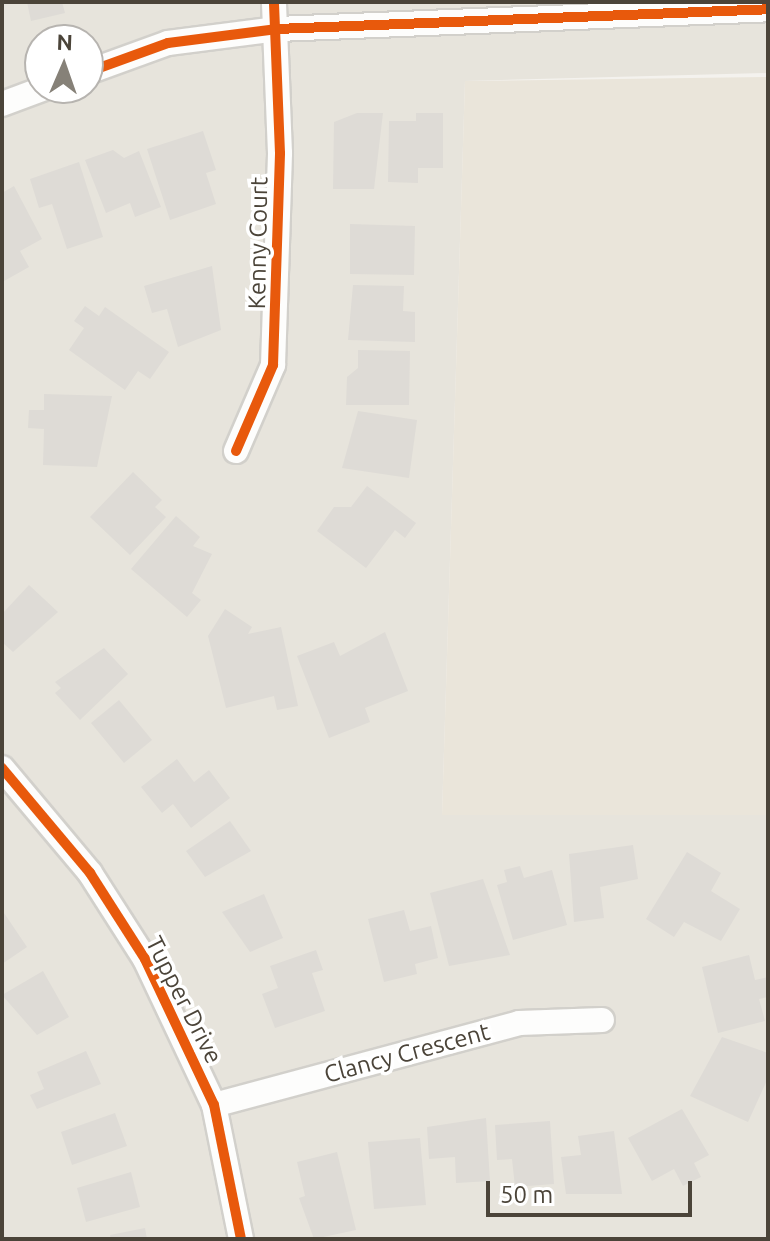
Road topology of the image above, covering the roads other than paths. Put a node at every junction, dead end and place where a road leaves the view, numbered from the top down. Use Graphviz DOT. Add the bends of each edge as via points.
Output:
graph roads {
  1 [pos="274,2"];
  2 [pos="684,6"];
  3 [pos="768,9"];
  4 [pos="277,29"];
  5 [pos="104,66"];
  6 [pos="24,96"];
  7 [pos="2,104"];
  8 [pos="236,451"];
  9 [pos="2,768"];
  10 [pos="602,1020"];
  11 [pos="214,1105"];
  12 [pos="241,1239"];
  1 -- 4 [label="street, Kenny Court"];
  2 -- 3 [label="street"];
  2 -- 4 [label="street"];
  4 -- 5 [label="street" via="168,43"];
  4 -- 8 [label="street, Kenny Court" via="273,365"];
  6 -- 7 [label="street"];
  9 -- 11 [label="street, Tupper Drive" via="90,873 145,959"];
  10 -- 11 [label="street, Clancy Crescent" via="519,1023"];
  11 -- 12 [label="street, Tupper Drive"];
}
